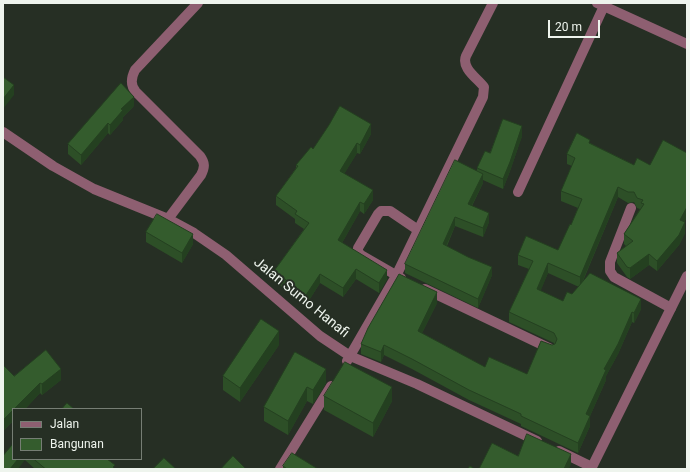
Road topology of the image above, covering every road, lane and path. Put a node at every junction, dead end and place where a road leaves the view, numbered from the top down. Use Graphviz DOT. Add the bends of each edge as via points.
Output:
graph roads {
  1 [pos="198,3"];
  2 [pos="493,3"];
  3 [pos="601,5"];
  4 [pos="687,44"];
  5 [pos="3,132"];
  6 [pos="518,192"];
  7 [pos="631,208"];
  8 [pos="168,219"];
  9 [pos="418,230"];
  10 [pos="396,276"];
  11 [pos="687,276"];
  12 [pos="671,308"];
  13 [pos="551,349"];
  14 [pos="350,356"];
  15 [pos="591,468"];
  16 [pos="280,469"];
  1 -- 8 [label="street" via="135,70 132,79 136,92 200,156 204,164 205,168 201,175"];
  2 -- 9 [label="street" via="464,63 484,86 483,97"];
  3 -- 4 [label="street"];
  3 -- 6 [label="street"];
  5 -- 8 [label="street, Jalan Sumo Hanafi" via="53,166 94,189"];
  7 -- 12 [label="street" via="610,262 610,271 614,277"];
  8 -- 14 [label="street, Jalan Sumo Hanafi" via="226,255 320,336"];
  9 -- 10 [label="street"];
  9 -- 10 [label="street" via="390,211 382,211 358,248 361,255"];
  10 -- 13 [label="street"];
  10 -- 14 [label="street"];
  11 -- 12 [label="street"];
  12 -- 15 [label="street"];
  14 -- 15 [label="street, Jalan Sumo Hanafi" via="416,384"];
  14 -- 16 [label="street"];
}
